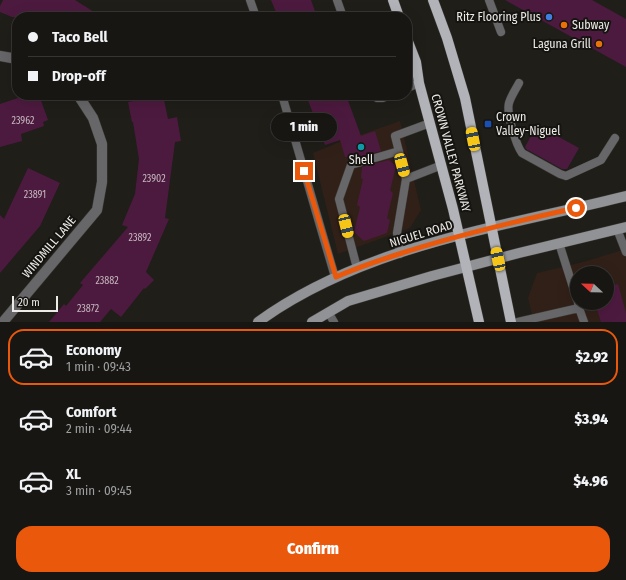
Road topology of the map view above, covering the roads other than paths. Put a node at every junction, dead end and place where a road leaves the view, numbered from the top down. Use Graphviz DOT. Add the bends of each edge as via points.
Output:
graph roads {
  1 [pos="250,0"];
  2 [pos="336,0"];
  3 [pos="393,0"];
  4 [pos="433,0"];
  5 [pos="489,0"];
  6 [pos="254,12"];
  7 [pos="341,12"];
  8 [pos="397,12"];
  9 [pos="502,32"];
  10 [pos="412,52"];
  11 [pos="0,56"];
  12 [pos="12,58"];
  13 [pos="419,83"];
  14 [pos="519,83"];
  15 [pos="412,86"];
  16 [pos="81,100"];
  17 [pos="283,100"];
  18 [pos="430,123"];
  19 [pos="615,138"];
  20 [pos="399,151"];
  21 [pos="442,165"];
  22 [pos="406,178"];
  23 [pos="626,196"];
  24 [pos="491,228"];
  25 [pos="621,228"];
  26 [pos="460,236"];
  27 [pos="559,243"];
  28 [pos="626,252"];
  29 [pos="400,254"];
  30 [pos="498,259"];
  31 [pos="466,267"];
  32 [pos="357,268"];
  33 [pos="336,277"];
  34 [pos="570,278"];
  35 [pos="570,306"];
  36 [pos="580,310"];
  37 [pos="328,312"];
  38 [pos="3,322"];
  39 [pos="258,322"];
  40 [pos="312,322"];
  41 [pos="334,322"];
  42 [pos="479,322"];
  43 [pos="511,322"];
  44 [pos="518,322"];
  45 [pos="584,322"];
  1 -- 6 [label="lane"];
  2 -- 7 [label="lane"];
  3 -- 8 [label="main road"];
  4 -- 24 [label="main road, CROWN VALLEY PARKWAY" via="465,98"];
  5 -- 9 [label="lane"];
  10 -- 13 [label="main road, CROWN VALLEY PARKWAY"];
  11 -- 12 [label="street"];
  13 -- 15 [label="lane"];
  13 -- 18 [label="main road, CROWN VALLEY PARKWAY"];
  14 -- 19 [label="lane" via="508,111 518,148 522,153 566,176 601,160"];
  16 -- 38 [label="street, WINDMILL LANE" via="93,118 102,144 102,182 97,210"];
  17 -- 33 [label="lane"];
  18 -- 20 [label="lane" via="395,136"];
  18 -- 21 [label="main road, CROWN VALLEY PARKWAY"];
  20 -- 22 [label="lane"];
  20 -- 32 [label="lane" via="351,165 339,199"];
  21 -- 22 [label="lane"];
  21 -- 26 [label="main road, CROWN VALLEY PARKWAY"];
  22 -- 29 [label="lane" via="397,233"];
  23 -- 24 [label="main road, NIGUEL ROAD"];
  24 -- 26 [label="main road, NIGUEL ROAD"];
  24 -- 30 [label="main road, CROWN VALLEY PARKWAY"];
  25 -- 27 [label="main road"];
  25 -- 28 [label="lane"];
  26 -- 29 [label="main road, NIGUEL ROAD"];
  26 -- 31 [label="main road, CROWN VALLEY PARKWAY"];
  27 -- 30 [label="main road"];
  27 -- 34 [label="lane"];
  29 -- 32 [label="main road, NIGUEL ROAD"];
  30 -- 31 [label="main road"];
  30 -- 43 [label="main road, CROWN VALLEY PARKWAY"];
  31 -- 37 [label="main road" via="348,301"];
  31 -- 42 [label="main road, CROWN VALLEY PARKWAY"];
  32 -- 33 [label="main road, NIGUEL ROAD"];
  33 -- 39 [label="main road, NIGUEL ROAD"];
  35 -- 44 [label="lane"];
  36 -- 45 [label="lane"];
  37 -- 40 [label="main road"];
  37 -- 41 [label="lane"];
}
